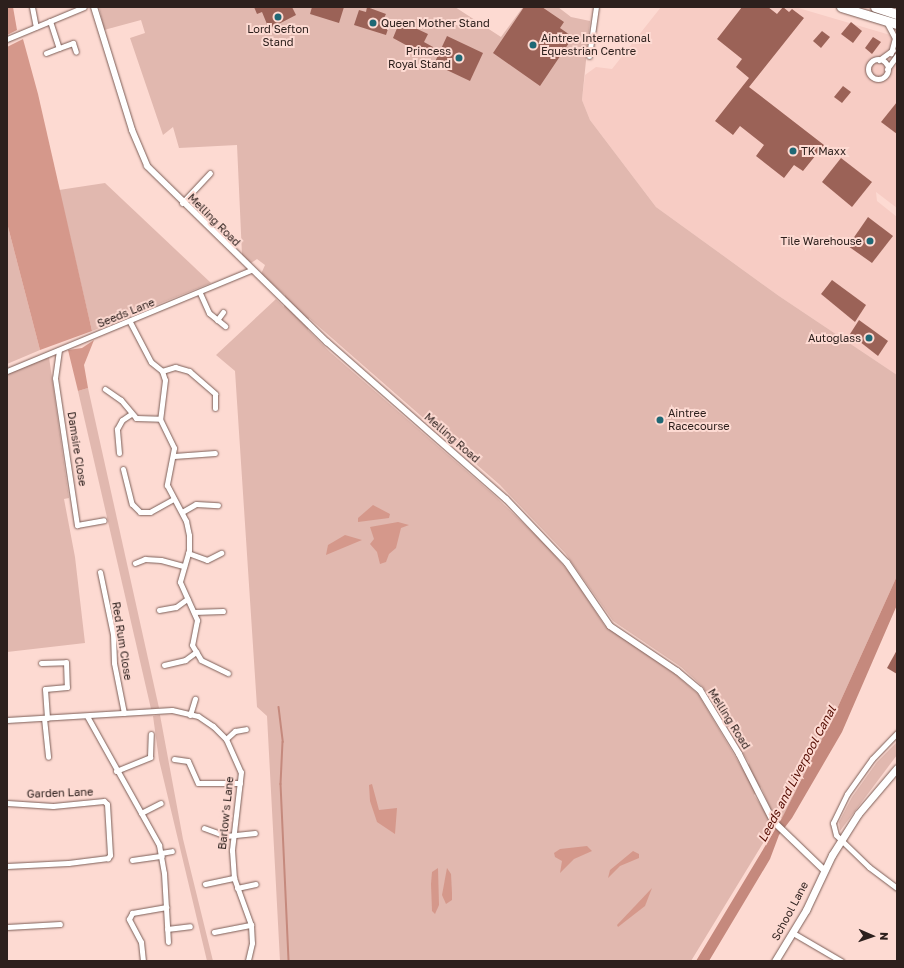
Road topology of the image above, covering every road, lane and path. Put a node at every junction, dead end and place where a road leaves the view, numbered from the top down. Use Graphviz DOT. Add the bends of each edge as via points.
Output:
graph roads {
  1 [pos="32,7"];
  2 [pos="84,7"];
  3 [pos="94,7"];
  4 [pos="596,7"];
  5 [pos="841,7"];
  6 [pos="875,7"];
  7 [pos="897,14"];
  8 [pos="883,20"];
  9 [pos="50,21"];
  10 [pos="897,24"];
  11 [pos="36,27"];
  12 [pos="7,39"];
  13 [pos="897,43"];
  14 [pos="59,48"];
  15 [pos="76,52"];
  16 [pos="46,53"];
  17 [pos="891,53"];
  18 [pos="897,55"];
  19 [pos="589,56"];
  20 [pos="879,60"];
  21 [pos="887,69"];
  22 [pos="210,173"];
  23 [pos="182,203"];
  24 [pos="251,270"];
  25 [pos="200,293"];
  26 [pos="223,312"];
  27 [pos="217,320"];
  28 [pos="130,322"];
  29 [pos="225,326"];
  30 [pos="59,350"];
  31 [pos="7,371"];
  32 [pos="162,371"];
  33 [pos="106,389"];
  34 [pos="215,408"];
  35 [pos="131,414"];
  36 [pos="160,420"];
  37 [pos="118,453"];
  38 [pos="216,453"];
  39 [pos="174,456"];
  40 [pos="123,470"];
  41 [pos="173,499"];
  42 [pos="218,505"];
  43 [pos="182,512"];
  44 [pos="104,520"];
  45 [pos="188,553"];
  46 [pos="221,553"];
  47 [pos="135,563"];
  48 [pos="184,566"];
  49 [pos="100,572"];
  50 [pos="187,600"];
  51 [pos="159,610"];
  52 [pos="223,611"];
  53 [pos="194,612"];
  54 [pos="196,652"];
  55 [pos="41,664"];
  56 [pos="164,664"];
  57 [pos="228,673"];
  58 [pos="195,699"];
  59 [pos="124,713"];
  60 [pos="190,715"];
  61 [pos="87,716"];
  62 [pos="45,718"];
  63 [pos="7,720"];
  64 [pos="246,729"];
  65 [pos="151,734"];
  66 [pos="897,734"];
  67 [pos="226,739"];
  68 [pos="48,757"];
  69 [pos="174,759"];
  70 [pos="897,768"];
  71 [pos="116,771"];
  72 [pos="240,783"];
  73 [pos="161,802"];
  74 [pos="7,803"];
  75 [pos="141,813"];
  76 [pos="204,828"];
  77 [pos="255,833"];
  78 [pos="233,835"];
  79 [pos="843,839"];
  80 [pos="172,851"];
  81 [pos="161,854"];
  82 [pos="132,860"];
  83 [pos="7,866"];
  84 [pos="824,870"];
  85 [pos="234,878"];
  86 [pos="206,884"];
  87 [pos="256,884"];
  88 [pos="237,888"];
  89 [pos="897,888"];
  90 [pos="166,907"];
  91 [pos="60,924"];
  92 [pos="251,925"];
  93 [pos="190,926"];
  94 [pos="7,927"];
  95 [pos="167,929"];
  96 [pos="214,932"];
  97 [pos="793,933"];
  98 [pos="168,942"];
  99 [pos="143,961"];
  100 [pos="248,961"];
  101 [pos="775,961"];
  102 [pos="841,961"];
  1 -- 11 [label="street"];
  2 -- 9 [label="street"];
  3 -- 23 [label="street, Melling Road" via="142,158"];
  4 -- 19 [label="street"];
  5 -- 8 [label="highway"];
  6 -- 7 [label="highway"];
  8 -- 10 [label="highway"];
  8 -- 17 [label="street" via="895,36"];
  9 -- 11 [label="street"];
  9 -- 14 [label="street"];
  11 -- 12 [label="street"];
  13 -- 17 [label="street"];
  14 -- 15 [label="street" via="73,43"];
  14 -- 16 [label="street"];
  17 -- 20 [label="street"];
  18 -- 21 [label="street"];
  20 -- 21 [label="street"];
  20 -- 21 [label="street" via="870,63 870,75 881,78"];
  22 -- 23 [label="street"];
  23 -- 24 [label="street, Melling Road"];
  24 -- 25 [label="street, Seeds Lane"];
  24 -- 84 [label="street, Melling Road" via="347,361 506,499 567,563 610,626 677,670 700,690 739,754 760,799 775,823"];
  25 -- 27 [label="street" via="209,313"];
  25 -- 28 [label="street, Seeds Lane"];
  26 -- 27 [label="street"];
  27 -- 29 [label="street"];
  28 -- 30 [label="street, Seeds Lane"];
  28 -- 32 [label="street" via="151,362"];
  30 -- 31 [label="street, Seeds Lane"];
  30 -- 44 [label="street, Damsire Close" via="55,378 77,525"];
  32 -- 34 [label="street" via="175,367 189,371 215,394"];
  32 -- 36 [label="street" via="164,389"];
  33 -- 35 [label="street" via="116,395"];
  35 -- 36 [label="street" via="142,420"];
  35 -- 37 [label="street" via="122,420 117,429"];
  36 -- 39 [label="street"];
  38 -- 39 [label="street"];
  39 -- 41 [label="street" via="168,476"];
  40 -- 41 [label="street" via="135,508 140,512 150,512"];
  41 -- 43 [label="street"];
  42 -- 43 [label="street" via="196,504"];
  43 -- 45 [label="street" via="189,535"];
  45 -- 46 [label="street" via="207,560"];
  45 -- 48 [label="street"];
  47 -- 48 [label="street" via="145,559"];
  48 -- 50 [label="street" via="180,582"];
  49 -- 59 [label="street, Red Rum Close" via="113,634 114,663"];
  50 -- 51 [label="street" via="176,607"];
  50 -- 53 [label="street"];
  52 -- 53 [label="street"];
  53 -- 54 [label="street" via="197,620 192,645"];
  54 -- 56 [label="street" via="185,660"];
  54 -- 57 [label="street" via="202,660"];
  55 -- 62 [label="street" via="66,662 67,687 45,689"];
  58 -- 60 [label="street"];
  59 -- 60 [label="street, Barlow's Lane" via="172,710"];
  59 -- 61 [label="street, Barlow's Lane"];
  60 -- 67 [label="street, Barlow's Lane" via="213,726"];
  61 -- 62 [label="street, Barlow's Lane"];
  61 -- 71 [label="street"];
  62 -- 63 [label="street, Barlow's Lane"];
  62 -- 68 [label="street"];
  64 -- 67 [label="street" via="235,731"];
  65 -- 71 [label="street" via="153,752 150,757"];
  66 -- 79 [label="street" via="872,758 839,808 833,830"];
  67 -- 72 [label="street, Barlow's Lane" via="236,757"];
  69 -- 72 [label="street" via="188,761 198,783"];
  70 -- 79 [label="main road, School Lane" via="858,814"];
  71 -- 75 [label="street"];
  72 -- 78 [label="street, Barlow's Lane"];
  73 -- 75 [label="street"];
  74 -- 83 [label="street, Garden Lane" via="54,806 104,801 107,804 108,858"];
  75 -- 81 [label="street"];
  76 -- 78 [label="street"];
  77 -- 78 [label="street"];
  78 -- 85 [label="street, Barlow's Lane"];
  79 -- 84 [label="main road, School Lane"];
  79 -- 89 [label="street" via="869,867"];
  80 -- 81 [label="street"];
  81 -- 82 [label="street"];
  81 -- 90 [label="street"];
  84 -- 97 [label="main road, School Lane"];
  85 -- 86 [label="street"];
  85 -- 88 [label="street, Barlow's Lane"];
  87 -- 88 [label="street"];
  88 -- 92 [label="street, Barlow's Lane"];
  90 -- 95 [label="street"];
  90 -- 99 [label="street" via="132,913 129,919 141,942"];
  91 -- 94 [label="street"];
  92 -- 96 [label="street"];
  92 -- 100 [label="street, Barlow's Lane" via="252,942"];
  93 -- 95 [label="street"];
  95 -- 98 [label="street"];
  97 -- 101 [label="main road, School Lane"];
  97 -- 102 [label="street"];
}
